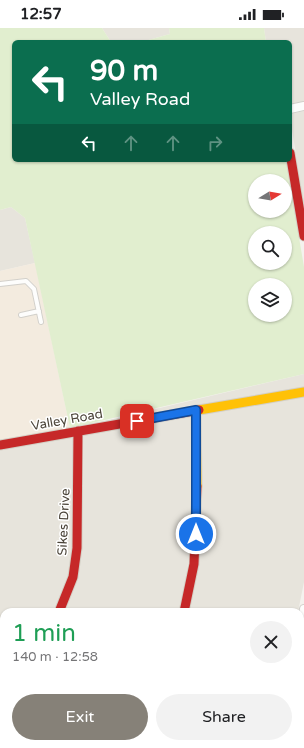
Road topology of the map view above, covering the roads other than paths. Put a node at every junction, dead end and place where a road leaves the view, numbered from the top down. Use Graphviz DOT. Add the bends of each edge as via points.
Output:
graph roads {
  1 [pos="304,106"];
  2 [pos="292,109"];
  3 [pos="292,162"];
  4 [pos="304,236"];
  5 [pos="0,284"];
  6 [pos="39,312"];
  7 [pos="21,315"];
  8 [pos="40,322"];
  9 [pos="304,392"];
  10 [pos="196,410"];
  11 [pos="78,431"];
  12 [pos="0,445"];
  13 [pos="60,608"];
  14 [pos="185,608"];
  1 -- 2 [label="street"];
  3 -- 4 [label="street"];
  5 -- 6 [label="lane" via="26,281 34,289"];
  6 -- 7 [label="lane"];
  6 -- 8 [label="lane"];
  9 -- 10 [label="street, Valley Road"];
  10 -- 11 [label="street, Valley Road"];
  10 -- 14 [label="street" via="196,534"];
  11 -- 12 [label="street, Valley Road"];
  11 -- 13 [label="street, Sikes Drive" via="77,548 72,577"];
}
